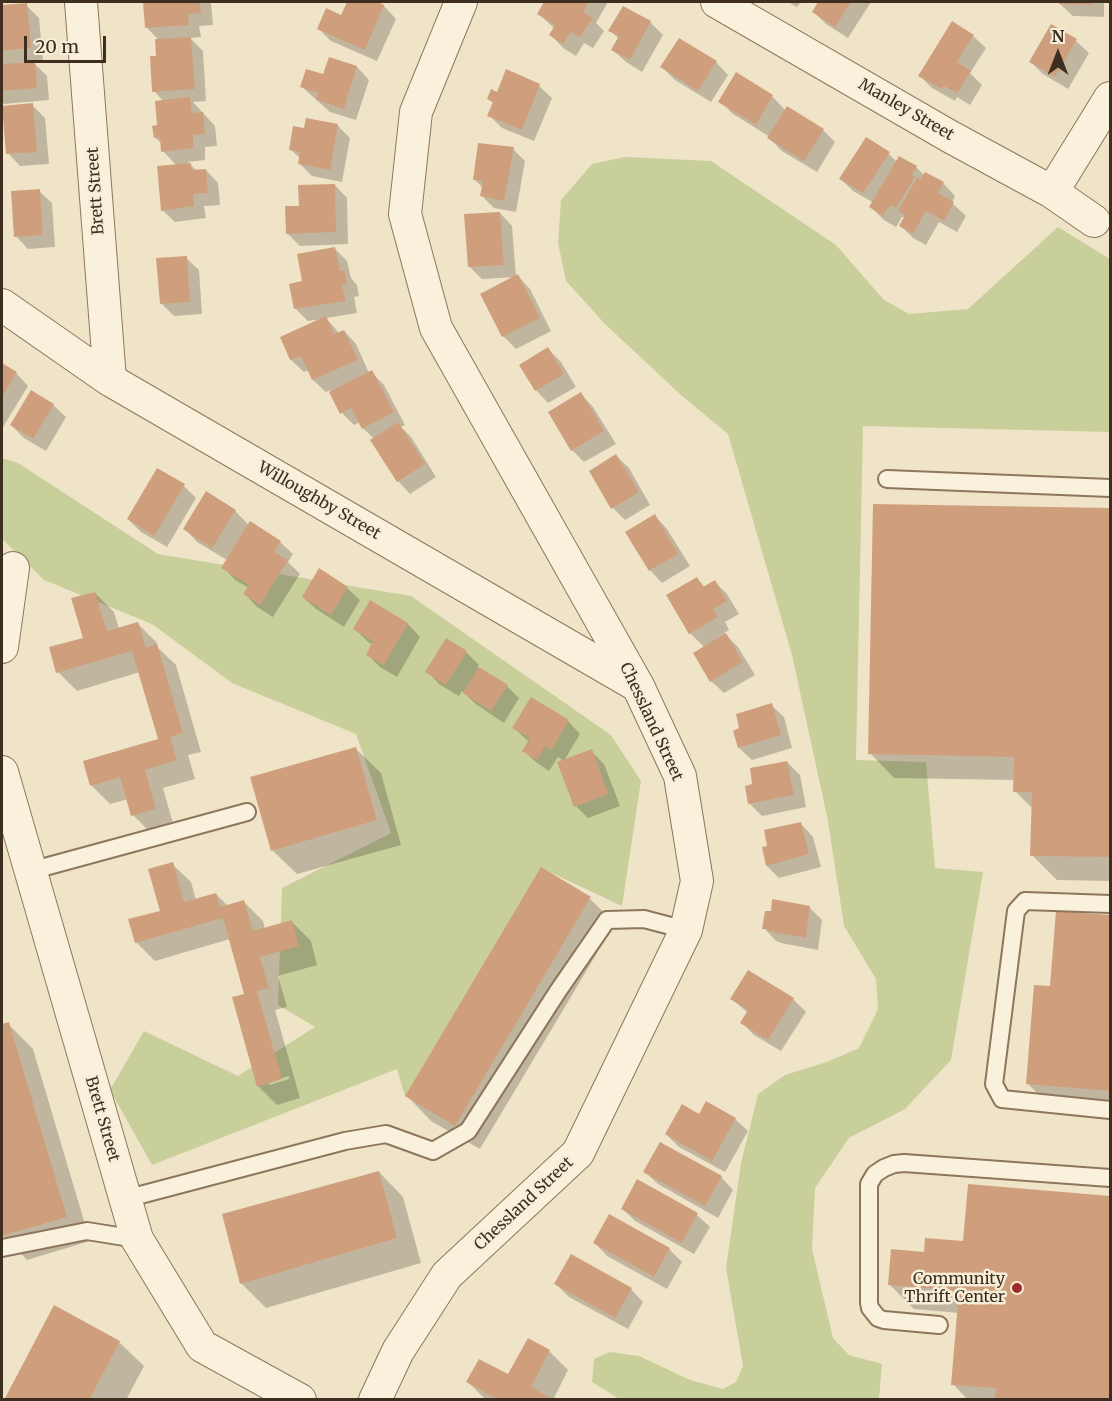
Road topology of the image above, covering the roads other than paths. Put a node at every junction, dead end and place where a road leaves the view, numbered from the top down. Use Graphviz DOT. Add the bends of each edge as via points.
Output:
graph roads {
  1 [pos="81,2"];
  2 [pos="460,2"];
  3 [pos="717,2"];
  4 [pos="1110,98"];
  5 [pos="1052,192"];
  6 [pos="1094,220"];
  7 [pos="4,306"];
  8 [pos="110,380"];
  9 [pos="887,479"];
  10 [pos="1110,488"];
  11 [pos="14,568"];
  12 [pos="2,647"];
  13 [pos="638,686"];
  14 [pos="2,772"];
  15 [pos="247,812"];
  16 [pos="30,871"];
  17 [pos="1110,904"];
  18 [pos="686,930"];
  19 [pos="1110,1110"];
  20 [pos="1110,1178"];
  21 [pos="125,1198"];
  22 [pos="137,1239"];
  23 [pos="2,1248"];
  24 [pos="939,1325"];
  25 [pos="300,1400"];
  26 [pos="375,1400"];
  1 -- 8 [label="street, Brett Street"];
  2 -- 13 [label="street, Chessland Street" via="416,112 405,214 436,328"];
  3 -- 5 [label="street, Manley Street"];
  4 -- 5 [label="street"];
  5 -- 6 [label="street, Manley Street"];
  7 -- 8 [label="street, Willoughby Street"];
  8 -- 13 [label="street, Willoughby Street"];
  9 -- 10 [label="lane"];
  11 -- 12 [label="street"];
  13 -- 18 [label="street, Chessland Street" via="680,776 697,881"];
  14 -- 16 [label="street, Brett Street"];
  15 -- 16 [label="lane"];
  16 -- 21 [label="street, Brett Street"];
  17 -- 19 [label="lane" via="1024,901 1016,911 994,1084 1002,1099"];
  18 -- 21 [label="lane" via="644,919 607,920 468,1131 433,1151 386,1134"];
  18 -- 26 [label="street, Chessland Street" via="578,1153 447,1275 398,1351"];
  20 -- 24 [label="lane" via="904,1163 875,1174 869,1184 870,1308 884,1320"];
  21 -- 22 [label="street, Brett Street"];
  22 -- 23 [label="lane" via="87,1231"];
  22 -- 25 [label="street, Brett Street" via="202,1346"];
}
